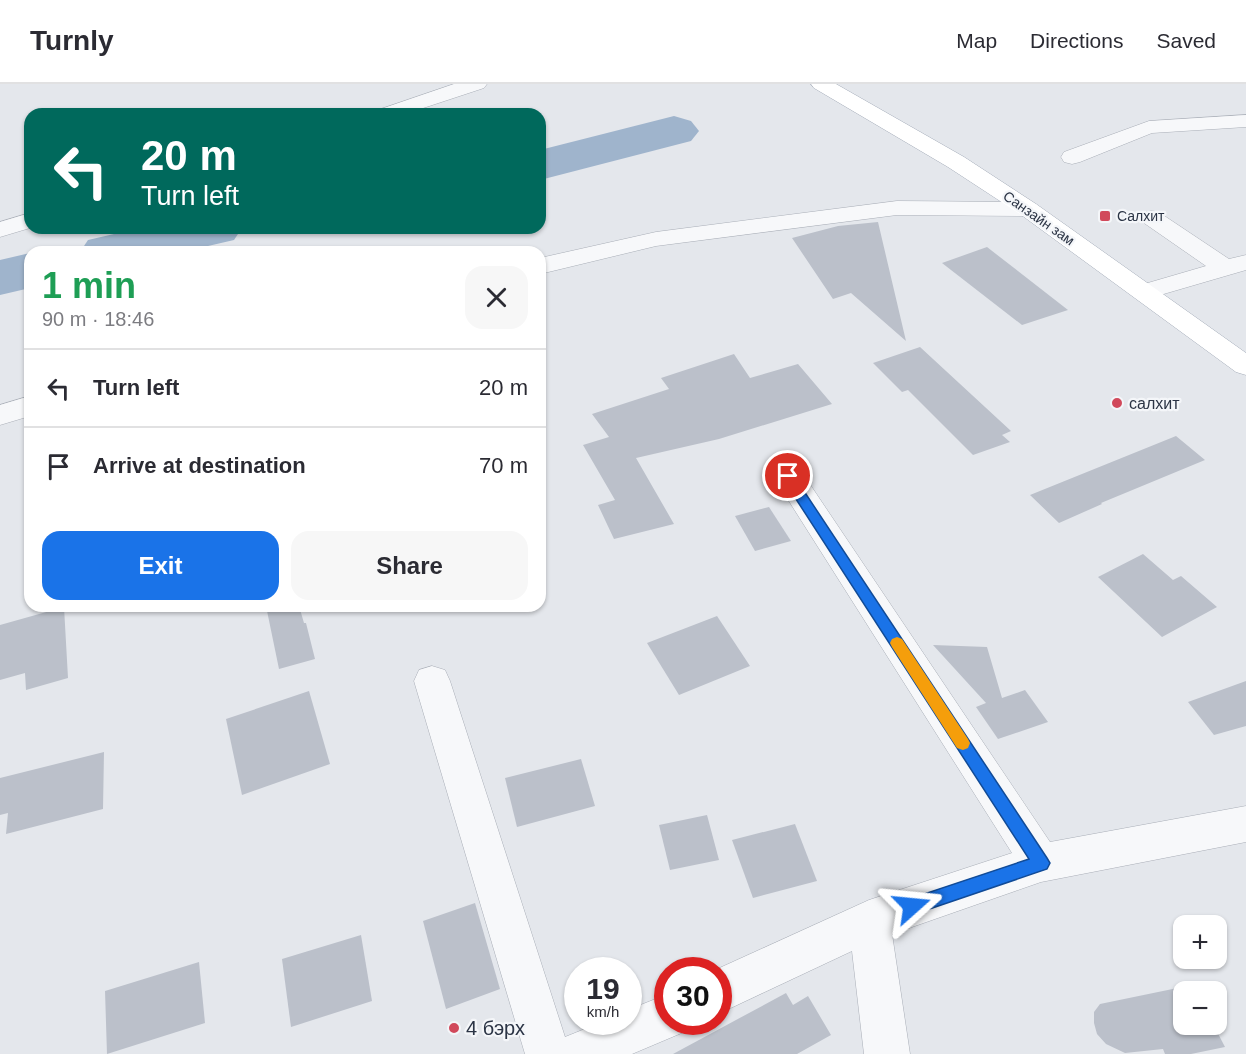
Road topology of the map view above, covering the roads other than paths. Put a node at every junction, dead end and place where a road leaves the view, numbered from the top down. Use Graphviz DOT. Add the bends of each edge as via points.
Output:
graph roads {
  1 [pos="477,84"];
  2 [pos="821,84"];
  3 [pos="402,108"];
  4 [pos="1246,121"];
  5 [pos="1072,158"];
  6 [pos="1028,208"];
  7 [pos="1152,218"];
  8 [pos="24,222"];
  9 [pos="0,230"];
  10 [pos="546,265"];
  11 [pos="1236,265"];
  12 [pos="1143,292"];
  13 [pos="1246,366"];
  14 [pos="24,408"];
  15 [pos="0,415"];
  16 [pos="788,476"];
  17 [pos="432,681"];
  18 [pos="1246,824"];
  19 [pos="1041,863"];
  20 [pos="869,921"];
  21 [pos="732,985"];
  22 [pos="654,1022"];
  23 [pos="548,1054"];
  24 [pos="579,1054"];
  25 [pos="887,1054"];
  1 -- 3 [label="street"];
  2 -- 6 [label="main road, Санзайн зам"];
  4 -- 5 [label="street" via="1149,127"];
  6 -- 10 [label="street" via="897,208 656,239"];
  6 -- 12 [label="main road, Санзайн зам"];
  7 -- 11 [label="street"];
  8 -- 9 [label="street"];
  11 -- 12 [label="street"];
  12 -- 13 [label="main road, Санзайн зам"];
  14 -- 15 [label="street"];
  16 -- 19 [label="street"];
  17 -- 23 [label="street"];
  18 -- 19 [label="street"];
  19 -- 20 [label="street"];
  20 -- 21 [label="street"];
  20 -- 25 [label="street"];
  22 -- 24 [label="street"];
}
